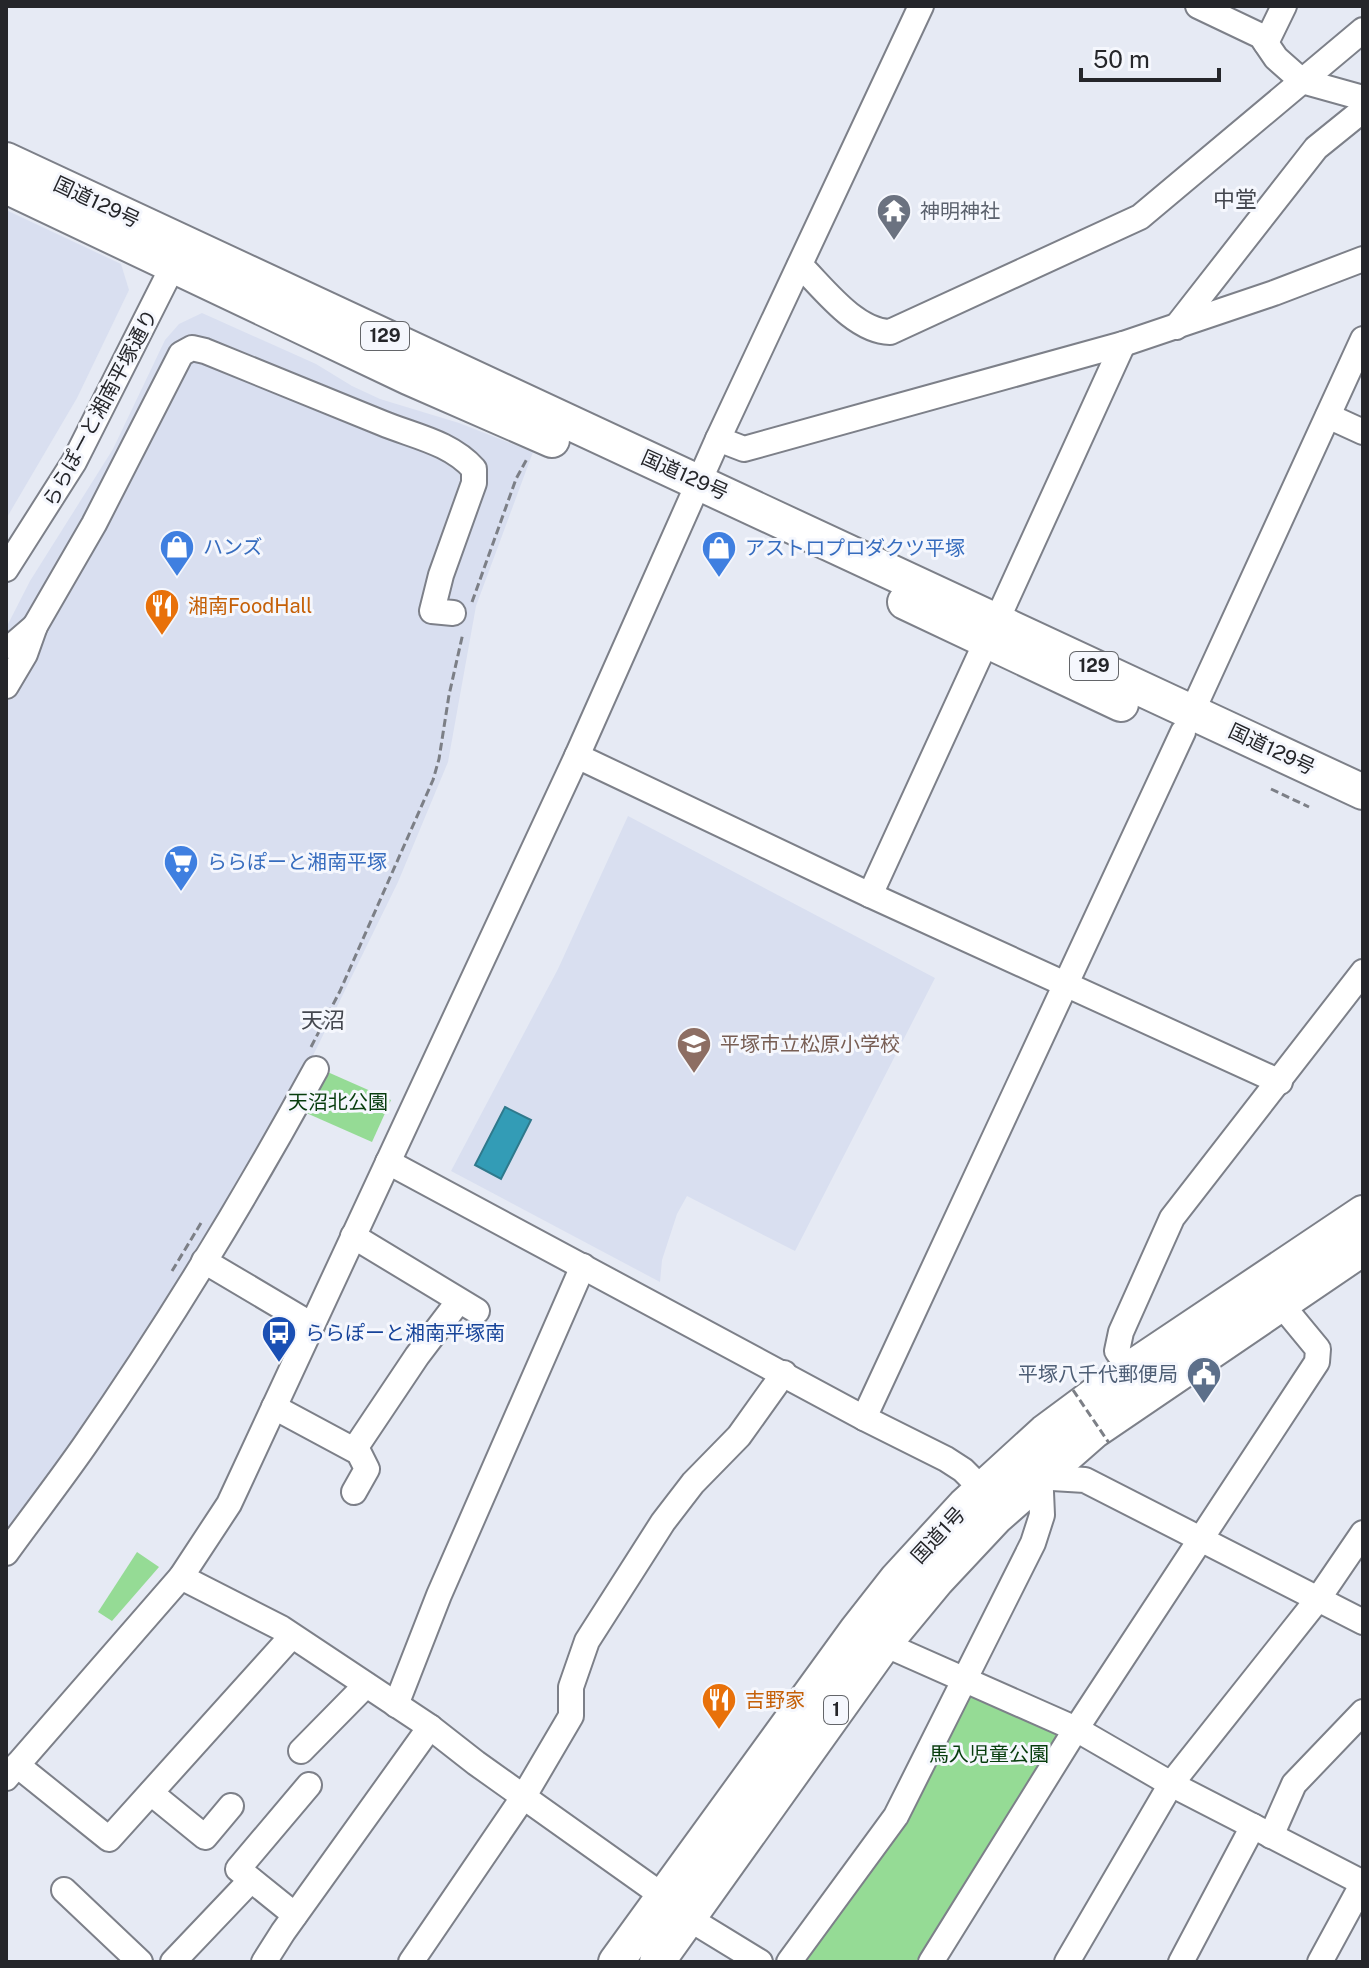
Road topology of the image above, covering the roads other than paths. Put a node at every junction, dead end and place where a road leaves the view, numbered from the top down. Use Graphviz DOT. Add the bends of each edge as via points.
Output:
graph roads {
  1 [pos="921,6"];
  2 [pos="1198,6"];
  3 [pos="1284,6"];
  4 [pos="1363,30"];
  5 [pos="1266,43"];
  6 [pos="1302,81"];
  7 [pos="1363,98"];
  8 [pos="1363,110"];
  9 [pos="6,160"];
  10 [pos="6,186"];
  11 [pos="179,253"];
  12 [pos="1363,259"];
  13 [pos="800,265"];
  14 [pos="1176,327"];
  15 [pos="1363,339"];
  16 [pos="1123,344"];
  17 [pos="1328,416"];
  18 [pos="1363,432"];
  19 [pos="718,439"];
  20 [pos="694,492"];
  21 [pos="6,569"];
  22 [pos="461,618"];
  23 [pos="35,626"];
  24 [pos="992,631"];
  25 [pos="6,646"];
  26 [pos="6,686"];
  27 [pos="1187,722"];
  28 [pos="577,756"];
  29 [pos="1363,792"];
  30 [pos="1363,812"];
  31 [pos="870,895"];
  32 [pos="1363,972"];
  33 [pos="1065,985"];
  34 [pos="313,1060"];
  35 [pos="1280,1082"];
  36 [pos="388,1162"];
  37 [pos="1363,1213"];
  38 [pos="353,1236"];
  39 [pos="1363,1248"];
  40 [pos="204,1261"];
  41 [pos="583,1266"];
  42 [pos="1280,1303"];
  43 [pos="312,1325"];
  44 [pos="1130,1369"];
  45 [pos="784,1373"];
  46 [pos="274,1407"];
  47 [pos="864,1418"];
  48 [pos="356,1447"];
  49 [pos="1048,1460"];
  50 [pos="984,1488"];
  51 [pos="354,1492"];
  52 [pos="1363,1533"];
  53 [pos="1199,1539"];
  54 [pos="6,1553"];
  55 [pos="181,1577"];
  56 [pos="1318,1599"];
  57 [pos="1363,1622"];
  58 [pos="291,1637"];
  59 [pos="884,1644"];
  60 [pos="963,1680"];
  61 [pos="366,1685"];
  62 [pos="396,1705"];
  63 [pos="1363,1712"];
  64 [pos="430,1727"];
  65 [pos="1076,1729"];
  66 [pos="301,1751"];
  67 [pos="12,1772"];
  68 [pos="1171,1784"];
  69 [pos="309,1785"];
  70 [pos="151,1793"];
  71 [pos="524,1796"];
  72 [pos="231,1806"];
  73 [pos="1262,1831"];
  74 [pos="251,1880"];
  75 [pos="1363,1883"];
  76 [pos="64,1890"];
  77 [pos="675,1907"];
  78 [pos="295,1915"];
  79 [pos="140,1962"];
  80 [pos="173,1962"];
  81 [pos="264,1962"];
  82 [pos="411,1962"];
  83 [pos="616,1962"];
  84 [pos="657,1962"];
  85 [pos="760,1962"];
  86 [pos="789,1962"];
  87 [pos="931,1962"];
  88 [pos="1067,1962"];
  89 [pos="1181,1962"];
  90 [pos="1320,1962"];
  1 -- 13 [label="street"];
  2 -- 5 [label="street"];
  3 -- 5 [label="street"];
  4 -- 6 [label="street"];
  5 -- 6 [label="street"];
  6 -- 7 [label="street"];
  6 -- 13 [label="street" via="1140,217 890,332 874,332"];
  8 -- 14 [label="street" via="1316,148"];
  9 -- 11 [label="highway, 国道129号 / 129"];
  10 -- 11 [label="highway, 国道129号 / 129"];
  11 -- 20 [label="highway, 国道129号 / 129" via="408,377"];
  11 -- 21 [label="street, ららぽーと湘南平塚通り" via="74,462"];
  12 -- 14 [label="street"];
  13 -- 19 [label="street"];
  14 -- 16 [label="street"];
  15 -- 17 [label="street"];
  16 -- 19 [label="street" via="744,449"];
  16 -- 24 [label="street"];
  17 -- 18 [label="street"];
  17 -- 27 [label="street"];
  19 -- 20 [label="street"];
  20 -- 24 [label="highway, 国道129号 / 129"];
  20 -- 28 [label="street"];
  22 -- 23 [label="street" via="432,611 474,483 474,469 467,461 436,442 192,348 181,354"];
  23 -- 25 [label="street"];
  23 -- 26 [label="street"];
  24 -- 27 [label="highway, 国道129号 / 129"];
  24 -- 31 [label="street"];
  27 -- 29 [label="highway, 国道129号 / 129"];
  27 -- 30 [label="highway, 国道129号 / 129"];
  27 -- 33 [label="street"];
  28 -- 31 [label="street"];
  28 -- 36 [label="street"];
  31 -- 33 [label="street"];
  32 -- 35 [label="street"];
  33 -- 35 [label="street"];
  33 -- 47 [label="street"];
  34 -- 40 [label="street" via="267,1159"];
  35 -- 44 [label="street" via="1172,1218 1121,1332 1117,1351"];
  36 -- 38 [label="street"];
  36 -- 41 [label="street"];
  37 -- 44 [label="highway, 国道1号 / 1"];
  38 -- 43 [label="street"];
  38 -- 48 [label="street" via="468,1306 417,1356"];
  39 -- 42 [label="highway, 国道1号 / 1"];
  40 -- 43 [label="street"];
  40 -- 54 [label="street" via="85,1444"];
  41 -- 45 [label="street"];
  41 -- 62 [label="street"];
  42 -- 49 [label="highway, 国道1号 / 1"];
  42 -- 53 [label="street" via="1318,1349 1317,1362"];
  43 -- 46 [label="street"];
  44 -- 49 [label="highway, 国道1号 / 1"];
  45 -- 47 [label="street"];
  45 -- 71 [label="street" via="739,1436 663,1522 587,1641 571,1687 571,1716"];
  46 -- 48 [label="street"];
  46 -- 55 [label="street" via="229,1504"];
  47 -- 50 [label="street"];
  48 -- 51 [label="street" via="367,1469"];
  49 -- 50 [label="highway, 国道1号 / 1"];
  49 -- 50 [label="highway, 国道1号 / 1"];
  49 -- 53 [label="street"];
  49 -- 60 [label="street" via="1033,1543"];
  50 -- 59 [label="highway, 国道1号 / 1" via="937,1580"];
  50 -- 77 [label="highway, 国道1号 / 1" via="897,1579 857,1630"];
  52 -- 56 [label="street"];
  53 -- 56 [label="street"];
  53 -- 65 [label="street"];
  55 -- 58 [label="street"];
  55 -- 67 [label="street"];
  56 -- 57 [label="street"];
  56 -- 68 [label="street"];
  58 -- 61 [label="street"];
  58 -- 70 [label="street"];
  59 -- 60 [label="street"];
  59 -- 77 [label="highway, 国道1号 / 1"];
  60 -- 65 [label="street"];
  60 -- 86 [label="street" via="896,1816"];
  61 -- 62 [label="street"];
  61 -- 66 [label="street"];
  62 -- 64 [label="street"];
  63 -- 73 [label="street" via="1294,1784"];
  64 -- 71 [label="street"];
  64 -- 78 [label="street"];
  65 -- 68 [label="street"];
  65 -- 87 [label="street"];
  67 -- 70 [label="street" via="109,1839"];
  68 -- 73 [label="street"];
  68 -- 88 [label="street"];
  69 -- 74 [label="street" via="238,1869"];
  70 -- 72 [label="street" via="205,1837"];
  71 -- 77 [label="street"];
  71 -- 82 [label="street"];
  73 -- 75 [label="street"];
  73 -- 89 [label="street"];
  74 -- 78 [label="street"];
  74 -- 80 [label="street"];
  75 -- 90 [label="street"];
  76 -- 79 [label="street"];
  77 -- 83 [label="highway, 国道1号 / 1"];
  77 -- 84 [label="highway, 国道1号 / 1"];
  77 -- 85 [label="street"];
  78 -- 81 [label="street"];
}
